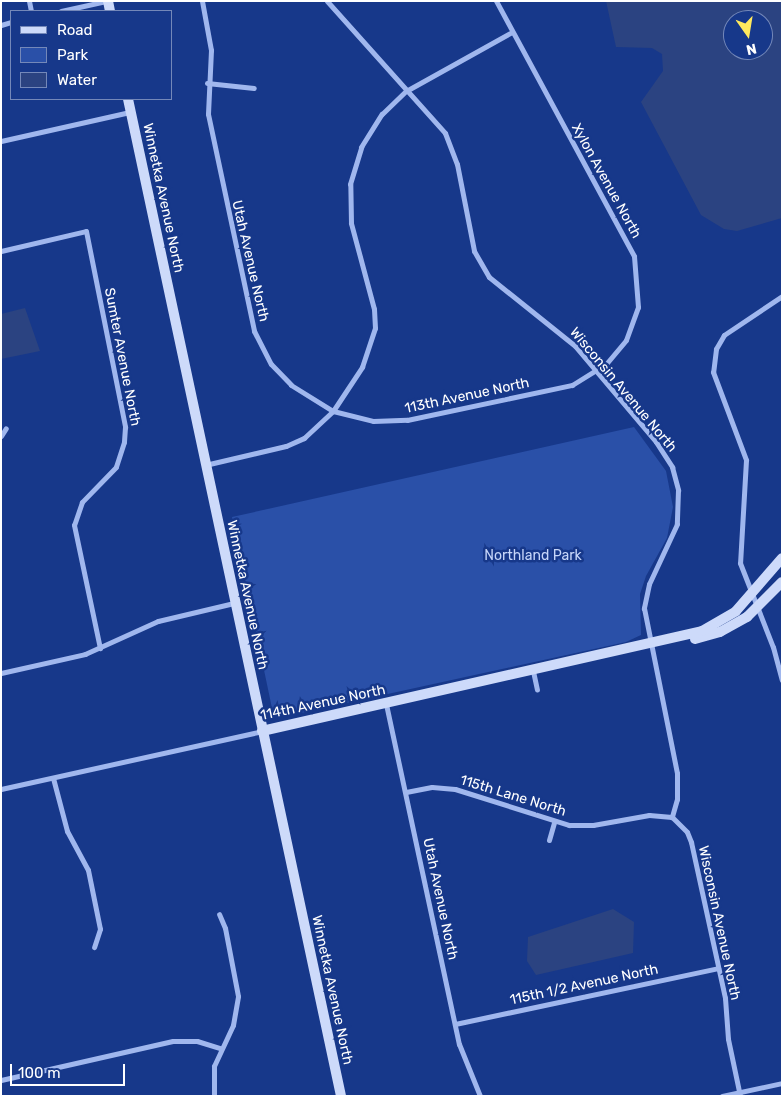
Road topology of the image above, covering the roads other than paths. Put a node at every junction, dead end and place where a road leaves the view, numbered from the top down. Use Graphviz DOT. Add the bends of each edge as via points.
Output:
graph roads {
  1 [pos="107,1"];
  2 [pos="202,1"];
  3 [pos="327,1"];
  4 [pos="496,1"];
  5 [pos="66,10"];
  6 [pos="512,32"];
  7 [pos="207,82"];
  8 [pos="254,88"];
  9 [pos="406,91"];
  10 [pos="128,100"];
  11 [pos="131,112"];
  12 [pos="1,141"];
  13 [pos="1,251"];
  14 [pos="782,296"];
  15 [pos="596,372"];
  16 [pos="332,411"];
  17 [pos="6,428"];
  18 [pos="1,436"];
  19 [pos="205,465"];
  20 [pos="782,558"];
  21 [pos="782,582"];
  22 [pos="751,596"];
  23 [pos="234,603"];
  24 [pos="756,609"];
  25 [pos="650,645"];
  26 [pos="100,648"];
  27 [pos="780,664"];
  28 [pos="533,671"];
  29 [pos="1,673"];
  30 [pos="782,680"];
  31 [pos="537,690"];
  32 [pos="386,704"];
  33 [pos="262,731"];
  34 [pos="53,778"];
  35 [pos="1,789"];
  36 [pos="406,792"];
  37 [pos="672,817"];
  38 [pos="554,822"];
  39 [pos="549,840"];
  40 [pos="218,914"];
  41 [pos="94,947"];
  42 [pos="718,968"];
  43 [pos="456,1024"];
  44 [pos="220,1048"];
  45 [pos="1,1080"];
  46 [pos="782,1083"];
  47 [pos="740,1094"];
  48 [pos="214,1096"];
  49 [pos="341,1096"];
  50 [pos="480,1096"];
  51 [pos="722,1096"];
  1 -- 5 [label="street"];
  2 -- 7 [label="street, Utah Avenue North" via="211,50"];
  3 -- 9 [label="street, Wisconsin Avenue North"];
  4 -- 6 [label="street, Xylon Avenue North"];
  6 -- 9 [label="street"];
  6 -- 15 [label="street, Xylon Avenue North" via="634,256 639,290 633,326 618,352"];
  7 -- 8 [label="street"];
  7 -- 16 [label="street, Utah Avenue North" via="210,131 254,331 271,364 291,386"];
  9 -- 15 [label="street, Wisconsin Avenue North" via="445,132 452,148 474,251 480,264 499,288 560,332"];
  9 -- 16 [label="street" via="370,130 354,165 350,184 351,223 374,310 375,328 362,367"];
  10 -- 11 [label="street, Winnetka Avenue North"];
  11 -- 12 [label="street"];
  11 -- 19 [label="street, Winnetka Avenue North"];
  13 -- 26 [label="street, Sumter Avenue North" via="86,231 126,427 116,467 82,502 74,525"];
  14 -- 22 [label="street" via="730,329 721,339 714,357 715,380 746,460 739,556"];
  15 -- 16 [label="street, 113th Avenue North" via="560,388 407,420 374,421"];
  15 -- 25 [label="street, Wisconsin Avenue North" via="660,448 677,482 679,511 675,533 646,594 645,622"];
  16 -- 19 [label="street" via="304,438 286,446"];
  17 -- 18 [label="street"];
  19 -- 23 [label="street, Winnetka Avenue North"];
  20 -- 22 [label="street, 114th Avenue North"];
  21 -- 24 [label="street, 114th Avenue North"];
  22 -- 24 [label="street"];
  22 -- 25 [label="street, 114th Avenue North" via="714,626"];
  23 -- 26 [label="street" via="158,621"];
  23 -- 33 [label="street, Winnetka Avenue North"];
  24 -- 25 [label="street, 114th Avenue North" via="730,627 708,636 669,645"];
  24 -- 27 [label="street"];
  25 -- 28 [label="street, 114th Avenue North"];
  25 -- 37 [label="street, Wisconsin Avenue North" via="677,773 677,799"];
  26 -- 29 [label="street"];
  27 -- 30 [label="street"];
  28 -- 31 [label="street"];
  28 -- 32 [label="street, 114th Avenue North"];
  32 -- 33 [label="street, 114th Avenue North"];
  32 -- 36 [label="street, Utah Avenue North"];
  33 -- 34 [label="street, 114th Avenue North"];
  33 -- 49 [label="street, Winnetka Avenue North"];
  34 -- 35 [label="street, 114th Avenue North"];
  34 -- 41 [label="street" via="67,831 88,870 100,929"];
  36 -- 38 [label="street, 115th Lane North" via="432,787 455,789"];
  36 -- 43 [label="street, Utah Avenue North"];
  37 -- 38 [label="street, 115th Lane North" via="649,815 587,826"];
  37 -- 42 [label="street, Wisconsin Avenue North" via="687,832 691,842"];
  38 -- 39 [label="street"];
  40 -- 44 [label="street" via="225,928 238,996 232,1026"];
  42 -- 43 [label="street, 115th 1/2 Avenue North"];
  42 -- 47 [label="street, Wisconsin Avenue North"];
  43 -- 50 [label="street, Utah Avenue North" via="465,1060"];
  44 -- 45 [label="street" via="197,1041 173,1041"];
  44 -- 48 [label="street" via="214,1066"];
  46 -- 47 [label="street"];
  47 -- 51 [label="street"];
}
